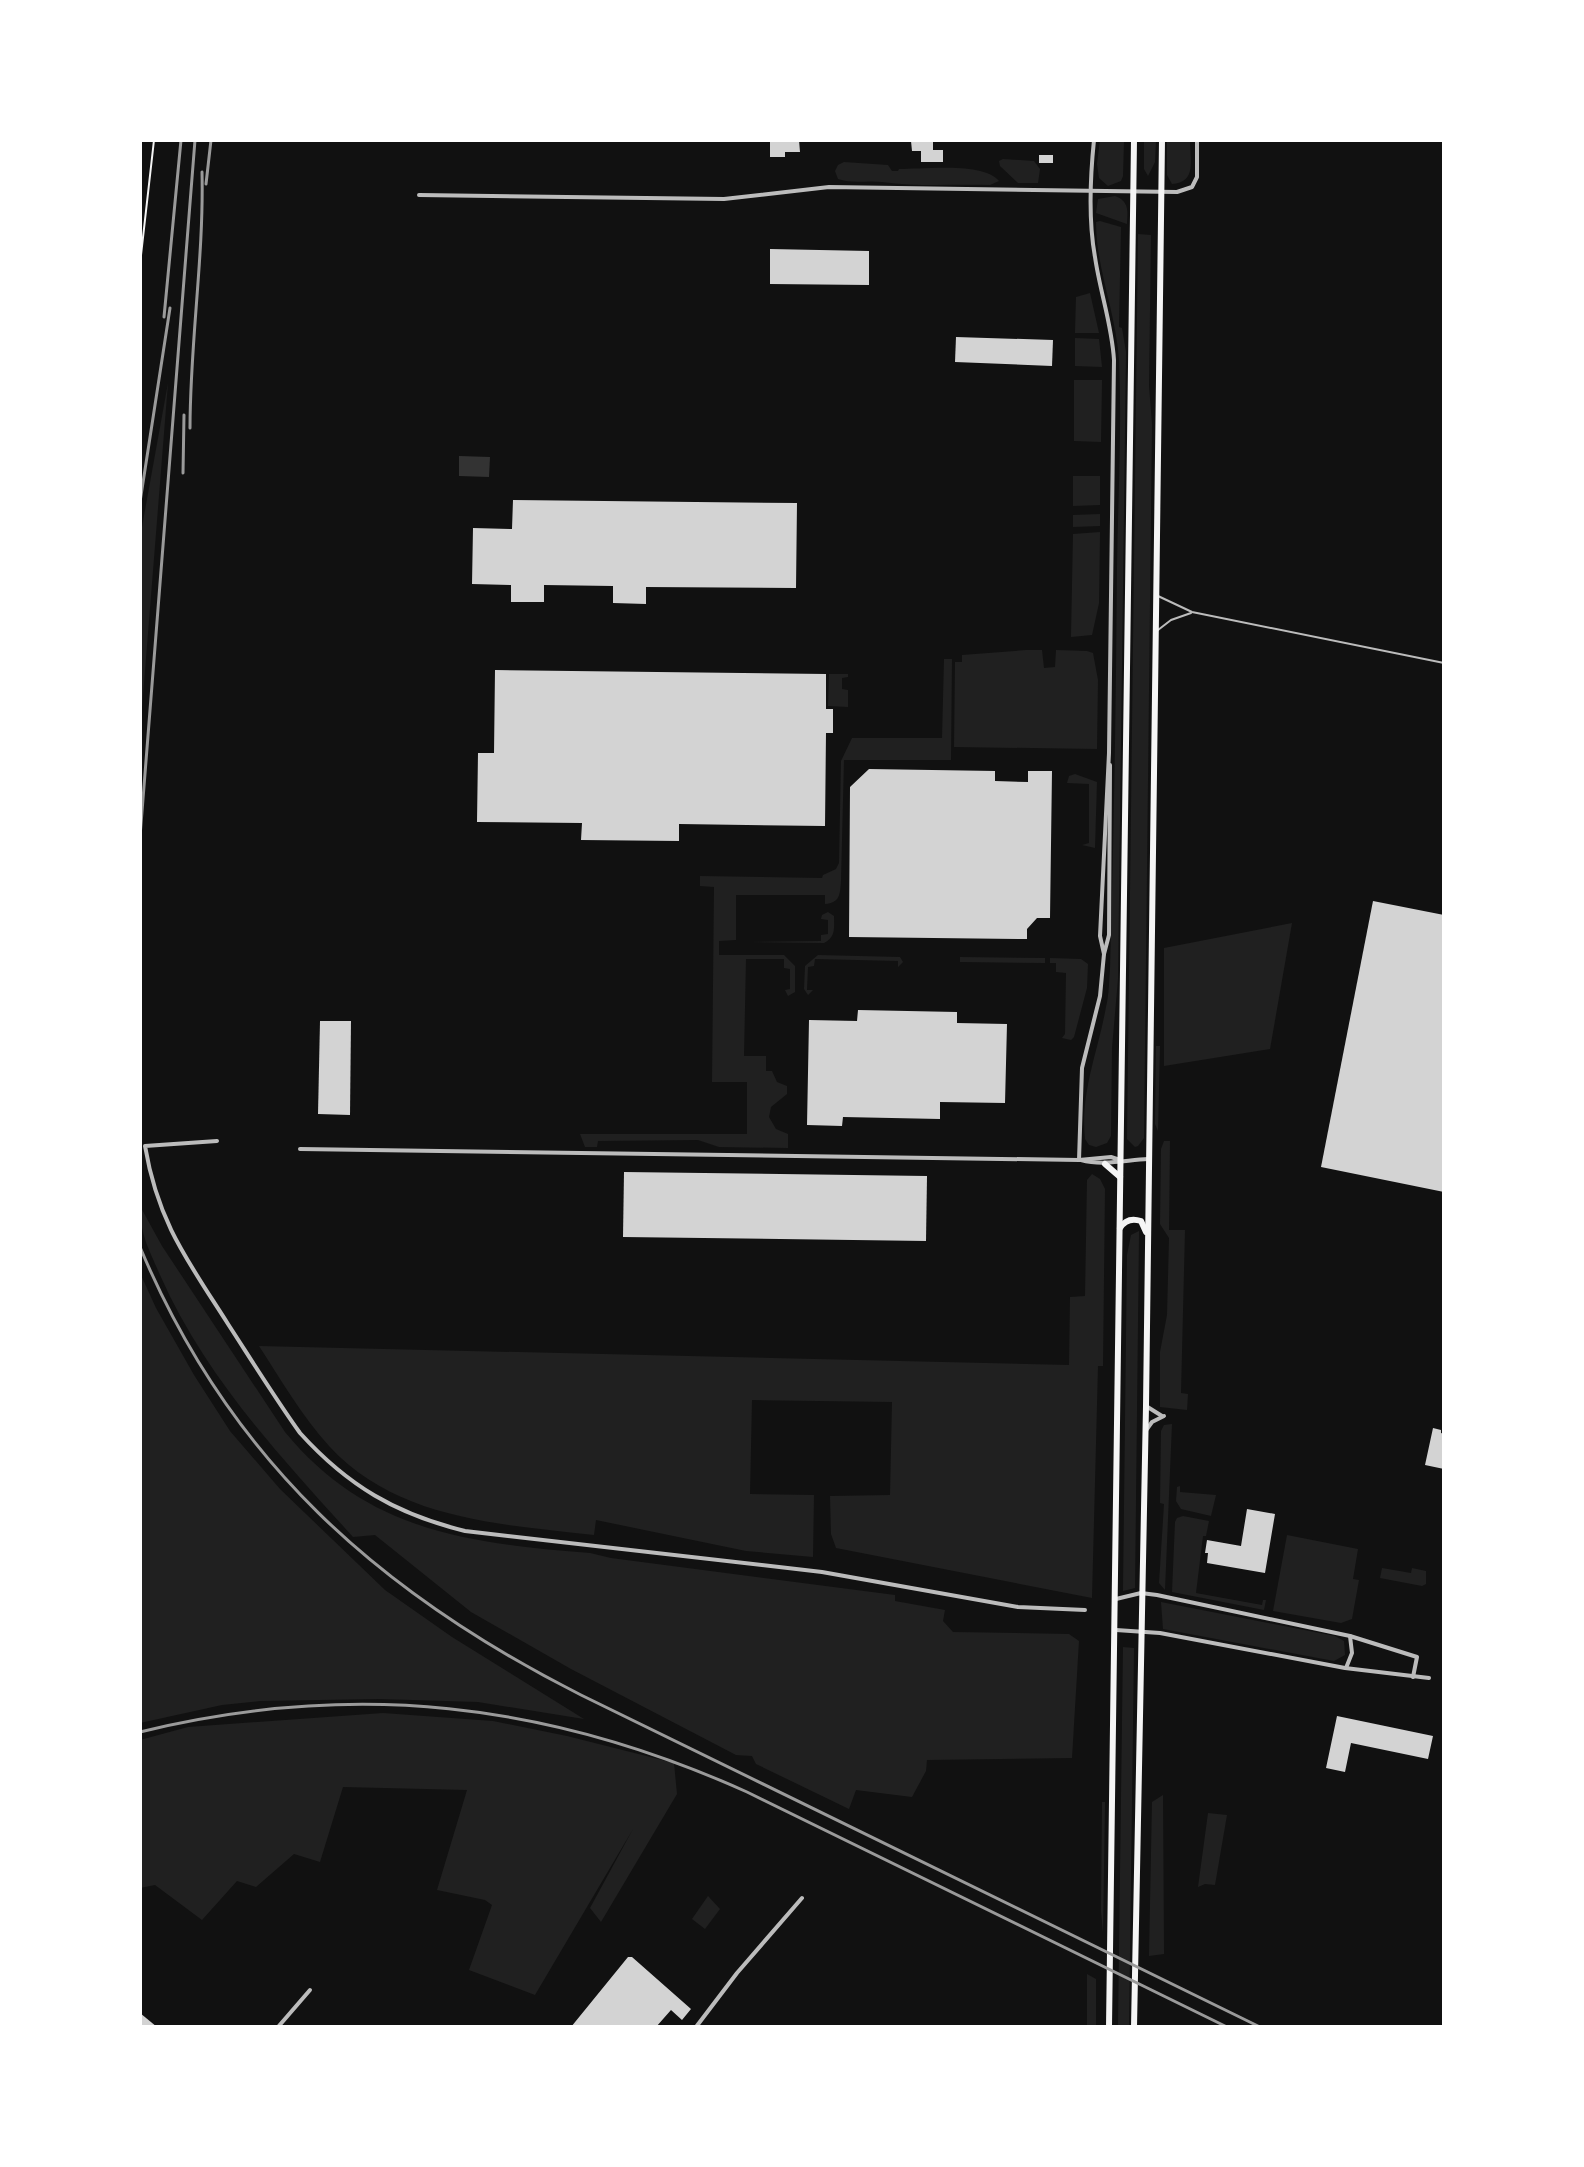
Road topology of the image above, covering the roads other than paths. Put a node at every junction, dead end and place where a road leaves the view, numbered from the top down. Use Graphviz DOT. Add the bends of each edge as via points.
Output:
graph roads {
  1 [pos="1094,140"];
  2 [pos="1134,140"];
  3 [pos="1162,140"];
  4 [pos="1197,140"];
  5 [pos="1091,191"];
  6 [pos="1133,191"];
  7 [pos="1161,191"];
  8 [pos="419,195"];
  9 [pos="1156,595"];
  10 [pos="1192,612"];
  11 [pos="1156,631"];
  12 [pos="1444,663"];
  13 [pos="1109,753"];
  14 [pos="1104,954"];
  15 [pos="217,1141"];
  16 [pos="300,1149"];
  17 [pos="1148,1159"];
  18 [pos="1079,1160"];
  19 [pos="1120,1160"];
  20 [pos="1105,1164"];
  21 [pos="1120,1177"];
  22 [pos="1120,1229"];
  23 [pos="1147,1235"];
  24 [pos="1146,1406"];
  25 [pos="1145,1432"];
  26 [pos="1141,1593"];
  27 [pos="1116,1599"];
  28 [pos="1085,1610"];
  29 [pos="1116,1630"];
  30 [pos="1141,1631"];
  31 [pos="1350,1636"];
  32 [pos="1345,1668"];
  33 [pos="1413,1677"];
  34 [pos="1429,1678"];
  35 [pos="802,1898"];
  36 [pos="310,1990"];
  37 [pos="278,2027"];
  38 [pos="696,2027"];
  39 [pos="1109,2027"];
  40 [pos="1134,2027"];
  1 -- 5 [label="street"];
  2 -- 6 [label="main road"];
  3 -- 7 [label="main road"];
  4 -- 7 [label="street" via="1192,187"];
  5 -- 6 [label="street"];
  5 -- 8 [label="street" via="829,187 724,199"];
  5 -- 13 [label="street" via="1094,255 1114,360"];
  6 -- 7 [label="street"];
  6 -- 19 [label="main road"];
  7 -- 9 [label="main road"];
  9 -- 10 [label="lane"];
  9 -- 11 [label="main road"];
  10 -- 11 [label="lane"];
  10 -- 12 [label="lane"];
  11 -- 17 [label="main road"];
  13 -- 14 [label="street" via="1100,912"];
  13 -- 14 [label="street" via="1110,921"];
  14 -- 18 [label="street" via="1100,996 1082,1068"];
  15 -- 28 [label="street" via="145,1146 151,1182 168,1227 300,1433 322,1458 382,1501 465,1531 822,1572 1018,1607"];
  16 -- 18 [label="street"];
  17 -- 19 [label="street"];
  17 -- 23 [label="main road"];
  18 -- 19 [label="street"];
  18 -- 20 [label="street"];
  19 -- 20 [label="street"];
  19 -- 21 [label="main road"];
  20 -- 21 [label="main road"];
  21 -- 22 [label="main road"];
  22 -- 23 [label="main road" via="1135,1219"];
  22 -- 27 [label="main road"];
  23 -- 24 [label="main road"];
  24 -- 25 [label="main road"];
  24 -- 25 [label="street" via="1164,1416"];
  25 -- 26 [label="main road"];
  26 -- 27 [label="street"];
  26 -- 30 [label="main road"];
  26 -- 31 [label="street"];
  27 -- 29 [label="main road"];
  29 -- 30 [label="street"];
  29 -- 39 [label="main road"];
  30 -- 32 [label="street"];
  30 -- 40 [label="main road"];
  31 -- 32 [label="street" via="1352,1653"];
  31 -- 33 [label="street" via="1417,1657"];
  32 -- 33 [label="street"];
  33 -- 34 [label="street"];
  35 -- 38 [label="street"];
  36 -- 37 [label="street"];
}
